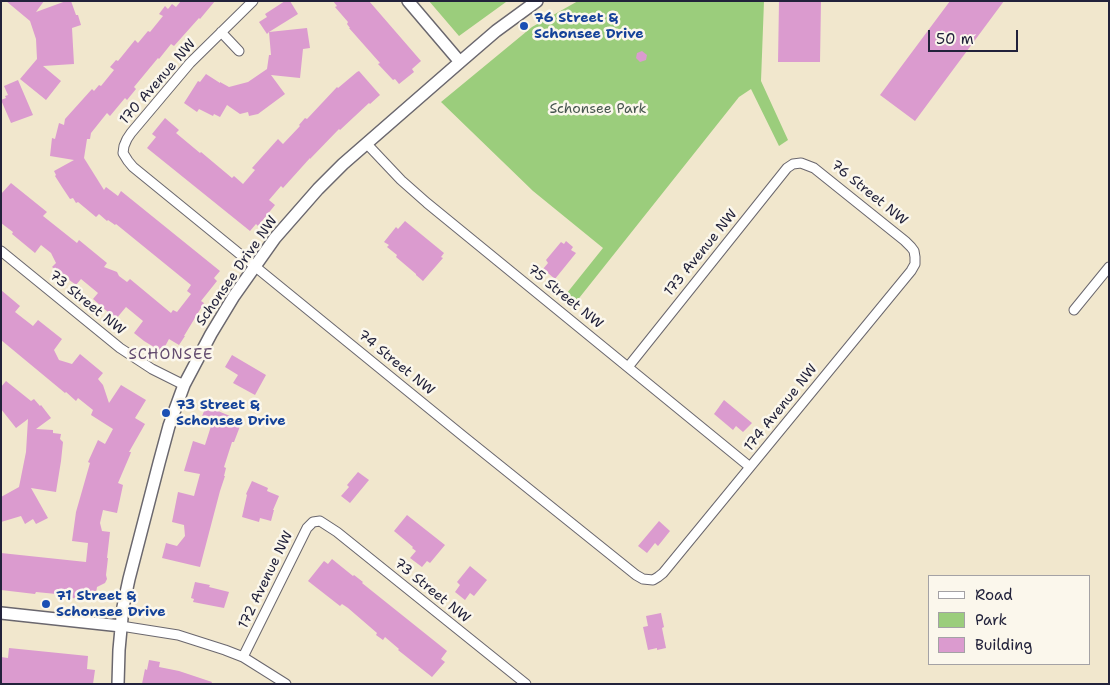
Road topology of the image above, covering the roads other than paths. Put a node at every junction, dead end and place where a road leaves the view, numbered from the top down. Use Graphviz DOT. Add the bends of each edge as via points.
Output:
graph roads {
  1 [pos="253,1"];
  2 [pos="408,1"];
  3 [pos="537,1"];
  4 [pos="221,32"];
  5 [pos="239,51"];
  6 [pos="460,62"];
  7 [pos="366,143"];
  8 [pos="124,154"];
  9 [pos="801,163"];
  10 [pos="1,251"];
  11 [pos="914,251"];
  12 [pos="255,266"];
  13 [pos="1109,267"];
  14 [pos="1074,310"];
  15 [pos="628,367"];
  16 [pos="184,385"];
  17 [pos="750,467"];
  18 [pos="320,521"];
  19 [pos="658,577"];
  20 [pos="1,613"];
  21 [pos="121,626"];
  22 [pos="244,657"];
  23 [pos="118,684"];
  24 [pos="286,684"];
  25 [pos="526,684"];
  1 -- 4 [label="street, 170 Avenue NW"];
  2 -- 6 [label="street"];
  3 -- 6 [label="street, Schonsee Drive NW"];
  4 -- 5 [label="street"];
  4 -- 8 [label="street, 170 Avenue NW" via="190,63 131,133 124,146"];
  6 -- 7 [label="street, Schonsee Drive NW"];
  7 -- 12 [label="street, Schonsee Drive NW" via="306,203"];
  7 -- 15 [label="street, 75 Street NW" via="414,192"];
  8 -- 12 [label="street, 74 Street NW" via="133,167"];
  9 -- 11 [label="street, 76 Street NW" via="814,168"];
  9 -- 15 [label="street, 173 Avenue NW" via="787,168"];
  10 -- 16 [label="street, 73 Street NW" via="120,348"];
  11 -- 17 [label="street, 174 Avenue NW" via="915,264 911,271"];
  12 -- 16 [label="street, Schonsee Drive NW" via="211,334"];
  12 -- 19 [label="street, 74 Street NW" via="636,575 649,580"];
  13 -- 14 [label="street"];
  15 -- 17 [label="street, 75 Street NW"];
  16 -- 21 [label="street, Schonsee Drive NW" via="159,463 129,579"];
  17 -- 19 [label="street, 174 Avenue NW"];
  18 -- 22 [label="street, 172 Avenue NW" via="307,528"];
  18 -- 25 [label="street, 73 Street NW"];
  20 -- 21 [label="street"];
  21 -- 22 [label="street" via="178,635"];
  21 -- 23 [label="street, Schonsee Drive NW"];
  22 -- 24 [label="street"];
}
